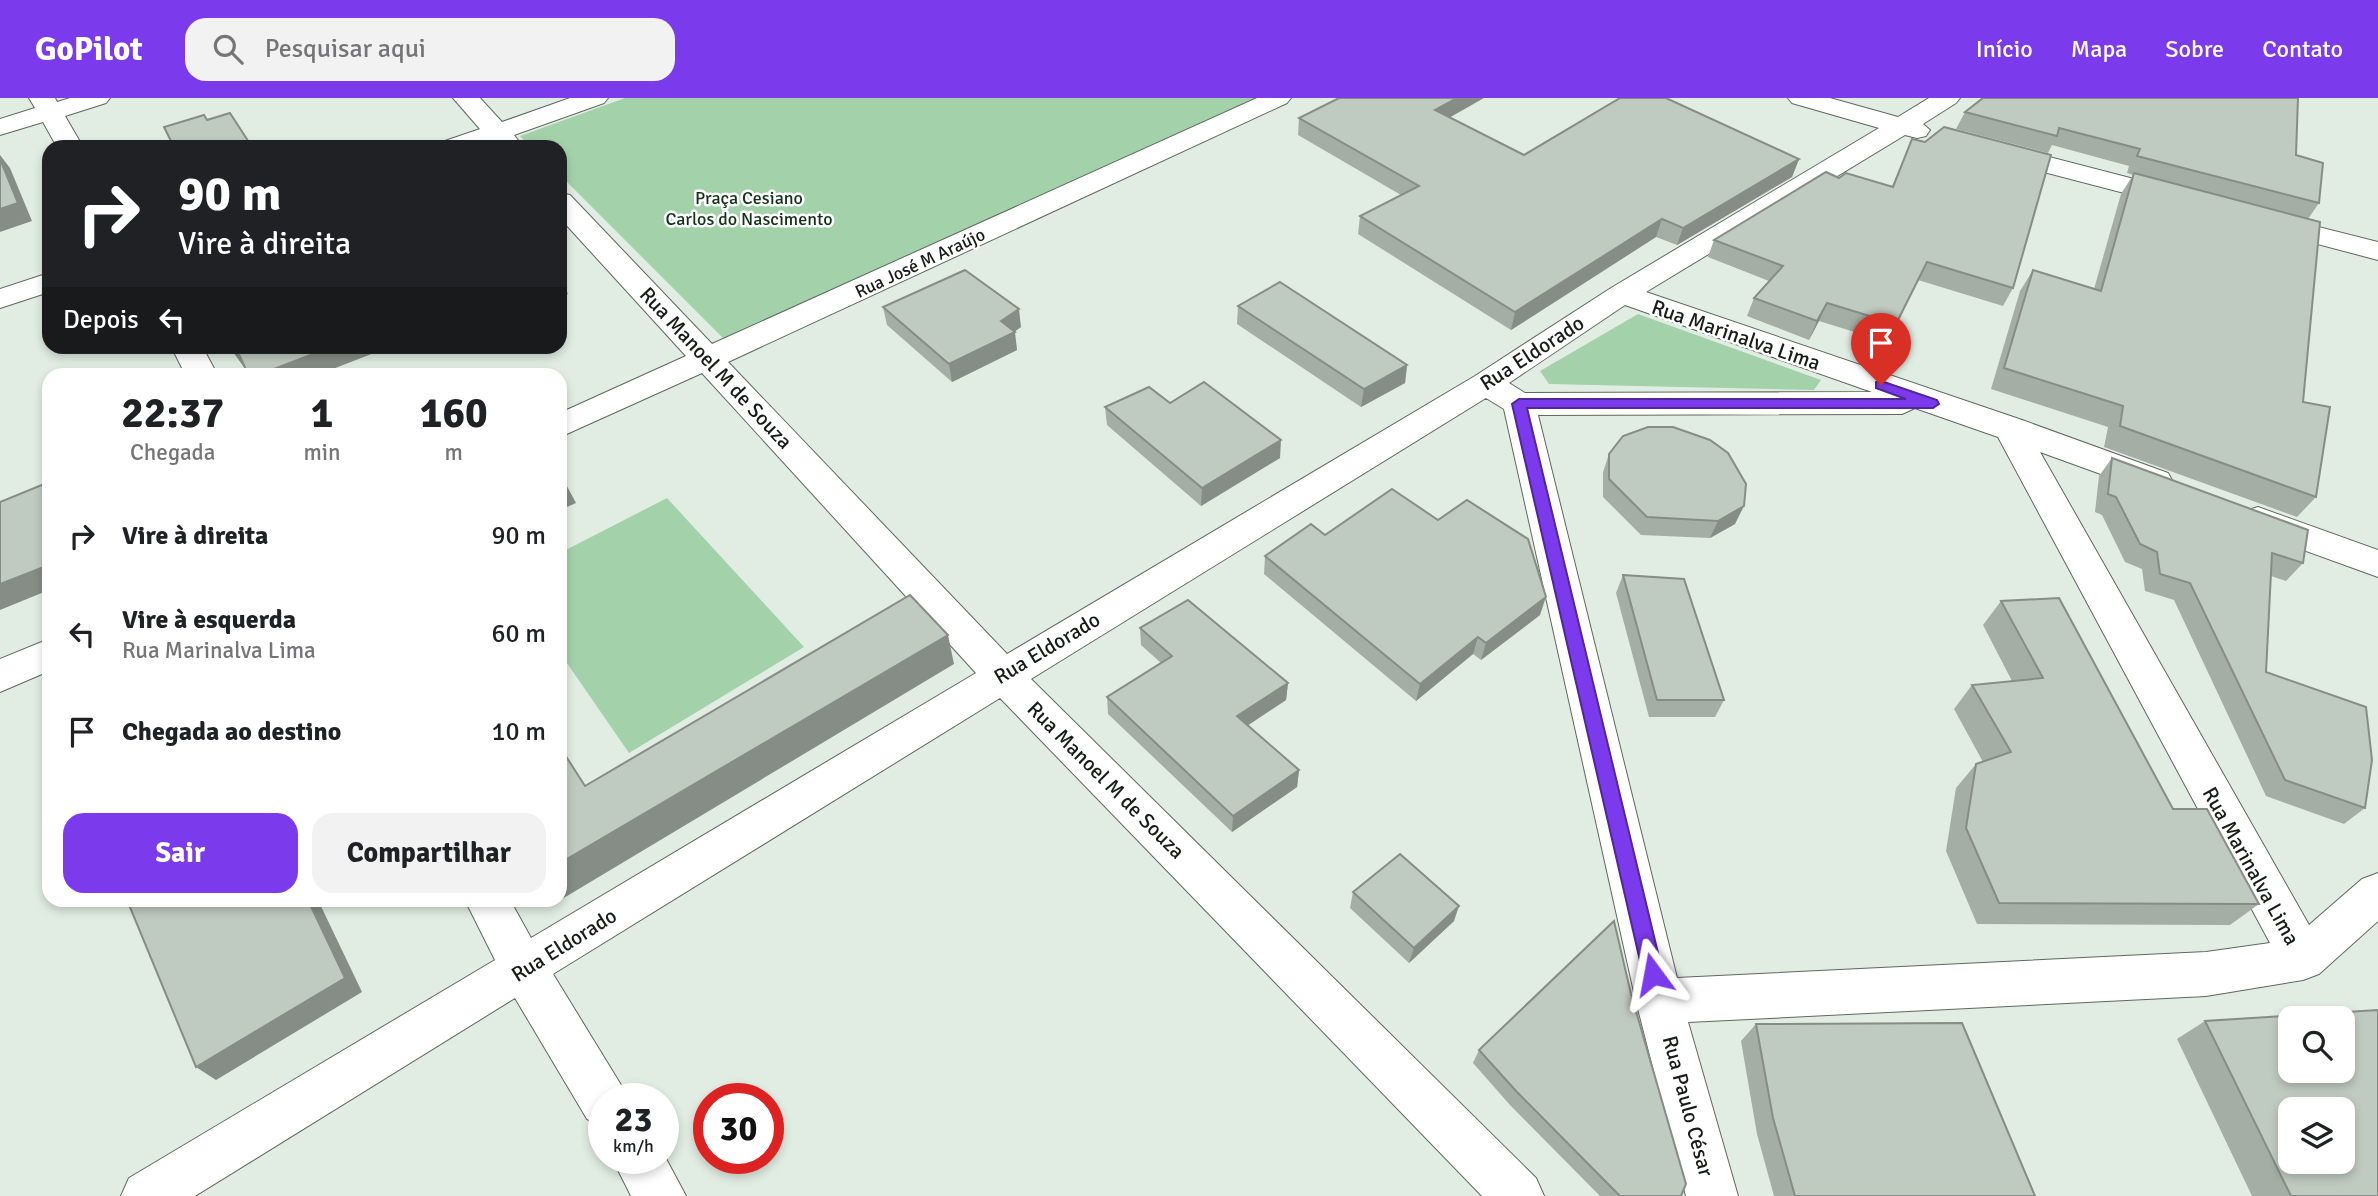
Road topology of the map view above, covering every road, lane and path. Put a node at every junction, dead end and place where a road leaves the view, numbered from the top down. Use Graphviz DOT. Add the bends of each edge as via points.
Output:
graph roads {
  1 [pos="97,98"];
  2 [pos="466,98"];
  3 [pos="595,98"];
  4 [pos="1278,98"];
  5 [pos="1801,98"];
  6 [pos="1947,98"];
  7 [pos="46,105"];
  8 [pos="1903,126"];
  9 [pos="0,127"];
  10 [pos="1942,137"];
  11 [pos="66,140"];
  12 [pos="504,140"];
  13 [pos="1969,144"];
  14 [pos="2206,206"];
  15 [pos="567,209"];
  16 [pos="2246,216"];
  17 [pos="2378,251"];
  18 [pos="42,284"];
  19 [pos="1622,294"];
  20 [pos="0,299"];
  21 [pos="708,360"];
  22 [pos="1503,393"];
  23 [pos="1933,404"];
  24 [pos="567,423"];
  25 [pos="2010,428"];
  26 [pos="2188,494"];
  27 [pos="2226,508"];
  28 [pos="2378,564"];
  29 [pos="42,657"];
  30 [pos="1002,675"];
  31 [pos="0,676"];
  32 [pos="2378,893"];
  33 [pos="490,907"];
  34 [pos="2303,959"];
  35 [pos="524,970"];
  36 [pos="1660,1001"];
  37 [pos="592,1083"];
  38 [pos="647,1174"];
  39 [pos="147,1196"];
  40 [pos="660,1196"];
  41 [pos="1518,1196"];
  42 [pos="1712,1196"];
  1 -- 7 [label="street"];
  2 -- 12 [label="street"];
  3 -- 12 [label="street"];
  4 -- 21 [label="street, Rua José M Araújo"];
  5 -- 8 [label="street"];
  6 -- 8 [label="street, Rua Eldorado"];
  7 -- 9 [label="street"];
  7 -- 11 [label="street"];
  8 -- 10 [label="street"];
  8 -- 19 [label="street, Rua Eldorado"];
  13 -- 14 [label="street"];
  15 -- 21 [label="street, Rua Manoel M de Souza"];
  16 -- 17 [label="street"];
  18 -- 20 [label="street"];
  19 -- 22 [label="street, Rua Eldorado"];
  19 -- 23 [label="street, Rua Marinalva Lima"];
  21 -- 24 [label="street, Rua José M Araújo"];
  21 -- 30 [label="street, Rua Manoel M de Souza"];
  22 -- 23 [label="street"];
  22 -- 30 [label="street, Rua Eldorado"];
  22 -- 36 [label="street, Rua Paulo César"];
  23 -- 25 [label="street, Rua Marinalva Lima"];
  25 -- 26 [label="street, Rua Marinalva Lima"];
  25 -- 34 [label="street, Rua Marinalva Lima"];
  27 -- 28 [label="street"];
  29 -- 31 [label="street"];
  30 -- 35 [label="street, Rua Eldorado"];
  30 -- 41 [label="street, Rua Manoel M de Souza"];
  32 -- 34 [label="street"];
  33 -- 35 [label="street"];
  34 -- 36 [label="street, Rua Marinalva Lima" via="2206,974"];
  35 -- 37 [label="street"];
  35 -- 39 [label="street, Rua Eldorado"];
  36 -- 42 [label="street, Rua Paulo César"];
  38 -- 40 [label="street"];
}
